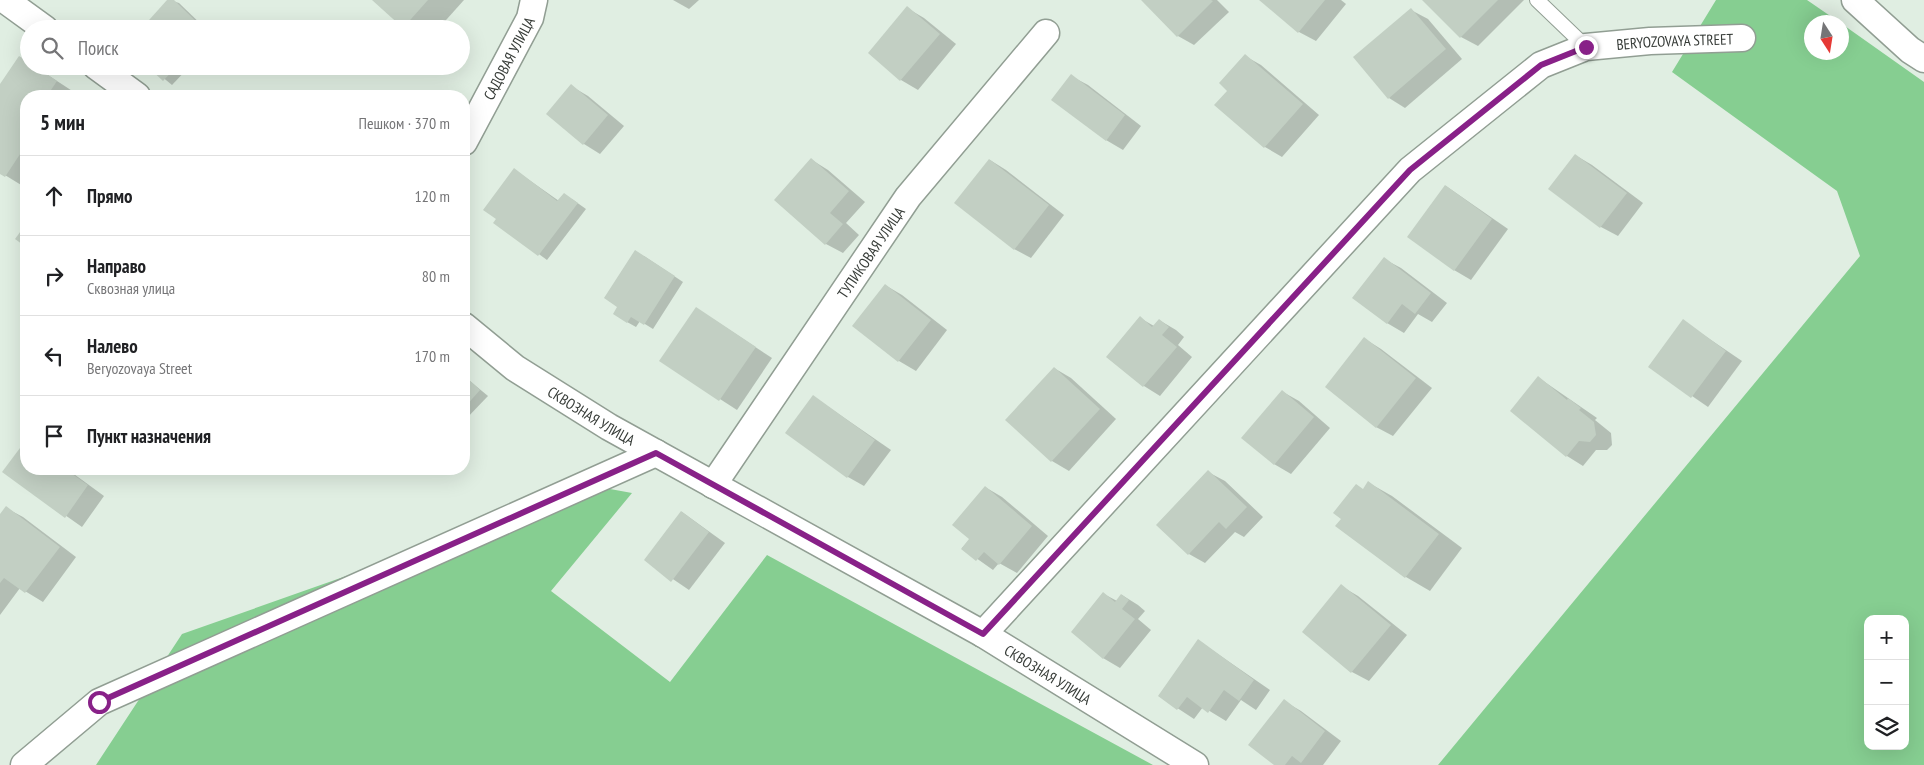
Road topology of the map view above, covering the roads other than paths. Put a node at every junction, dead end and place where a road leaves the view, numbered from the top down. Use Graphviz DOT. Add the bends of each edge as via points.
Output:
graph roads {
  1 [pos="5,0"];
  2 [pos="534,0"];
  3 [pos="1537,0"];
  4 [pos="1855,0"];
  5 [pos="32,20"];
  6 [pos="1046,34"];
  7 [pos="1742,38"];
  8 [pos="1586,47"];
  9 [pos="1924,59"];
  10 [pos="108,75"];
  11 [pos="129,90"];
  12 [pos="470,131"];
  13 [pos="470,331"];
  14 [pos="656,453"];
  15 [pos="713,485"];
  16 [pos="983,634"];
  17 [pos="24,765"];
  18 [pos="1195,765"];
  1 -- 5 [label="street"];
  2 -- 12 [label="street, САДОВАЯ УЛИЦА" via="530,18"];
  3 -- 8 [label="lane"];
  4 -- 9 [label="street"];
  6 -- 15 [label="street, ТУПИКОВАЯ УЛИЦА" via="908,197"];
  7 -- 8 [label="street, BERYOZOVAYA STREET"];
  8 -- 16 [label="street, BERYOZOVAYA STREET" via="1541,65 1410,170"];
  10 -- 11 [label="street"];
  13 -- 14 [label="street, СКВОЗНАЯ УЛИЦА" via="515,368"];
  14 -- 15 [label="street, СКВОЗНАЯ УЛИЦА"];
  14 -- 17 [label="street" via="99,702"];
  15 -- 16 [label="street, СКВОЗНАЯ УЛИЦА"];
  16 -- 18 [label="street, СКВОЗНАЯ УЛИЦА"];
}
